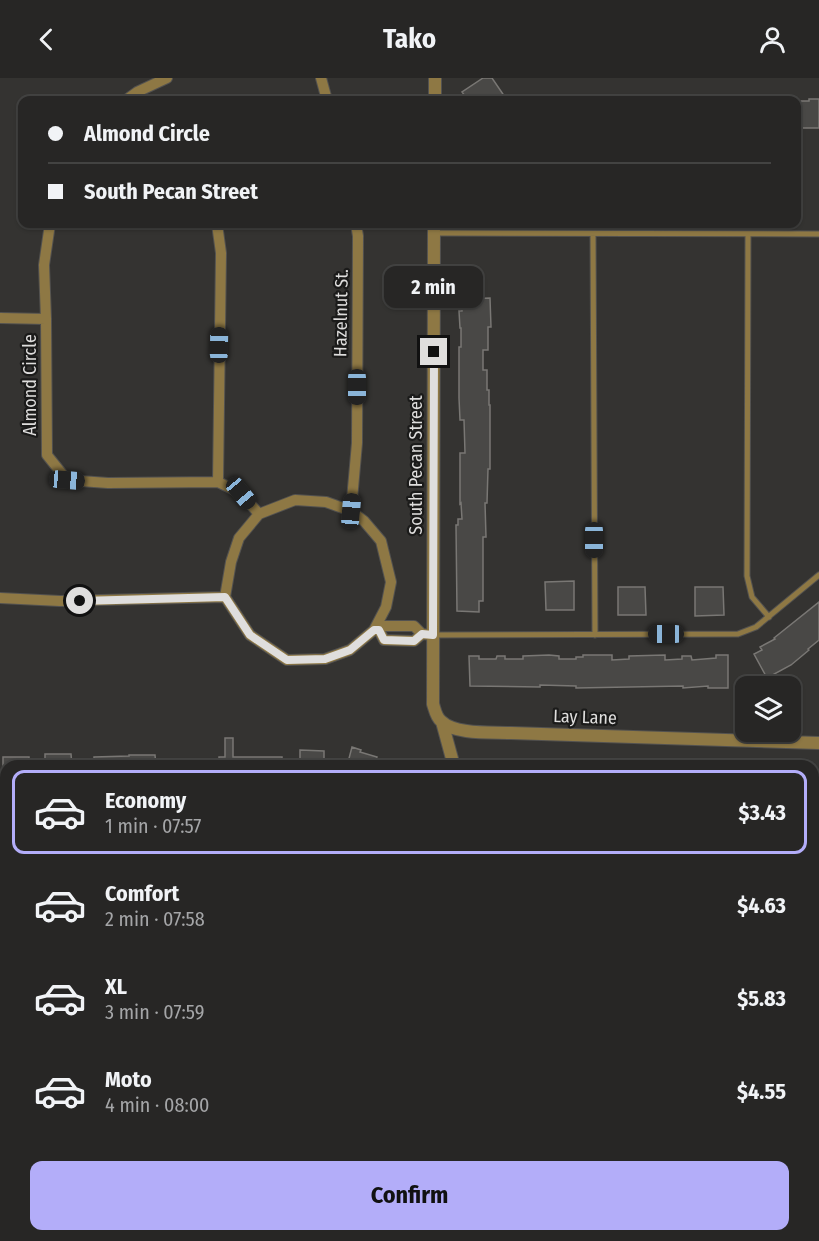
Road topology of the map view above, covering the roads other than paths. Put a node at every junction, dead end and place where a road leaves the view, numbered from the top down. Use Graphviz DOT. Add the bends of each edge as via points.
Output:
graph roads {
  1 [pos="167,78"];
  2 [pos="321,78"];
  3 [pos="435,78"];
  4 [pos="140,96"];
  5 [pos="326,96"];
  6 [pos="435,96"];
  7 [pos="49,228"];
  8 [pos="218,228"];
  9 [pos="357,228"];
  10 [pos="434,229"];
  11 [pos="593,234"];
  12 [pos="748,234"];
  13 [pos="819,234"];
  14 [pos="0,318"];
  15 [pos="46,319"];
  16 [pos="218,482"];
  17 [pos="351,511"];
  18 [pos="259,514"];
  19 [pos="819,575"];
  20 [pos="225,597"];
  21 [pos="0,598"];
  22 [pos="769,617"];
  23 [pos="377,630"];
  24 [pos="428,635"];
  25 [pos="595,635"];
  26 [pos="442,722"];
  27 [pos="819,743"];
  28 [pos="452,760"];
  1 -- 4 [label="street"];
  2 -- 5 [label="street"];
  3 -- 6 [label="street"];
  7 -- 15 [label="street, Almond Circle" via="44,265"];
  8 -- 16 [label="street" via="221,253"];
  9 -- 17 [label="street, Hazelnut St." via="357,443"];
  10 -- 11 [label="lane"];
  10 -- 24 [label="street, South Pecan Street"];
  11 -- 12 [label="lane"];
  11 -- 25 [label="lane"];
  12 -- 13 [label="lane"];
  12 -- 22 [label="lane" via="747,576 752,597"];
  14 -- 15 [label="street"];
  15 -- 16 [label="street, Almond Circle" via="47,455 67,480"];
  16 -- 18 [label="street, Almond Circle" via="241,493"];
  17 -- 18 [label="street" via="326,502 295,500"];
  17 -- 23 [label="street" via="381,541 391,582"];
  18 -- 20 [label="street" via="239,538"];
  19 -- 22 [label="lane"];
  20 -- 21 [label="street" via="60,601"];
  20 -- 23 [label="street" via="250,635 287,660 325,659 350,650"];
  22 -- 25 [label="lane" via="738,634"];
  23 -- 24 [label="street" via="383,626 414,626"];
  24 -- 25 [label="lane"];
  24 -- 26 [label="street" via="433,704"];
  26 -- 27 [label="street, Lay Lane" via="462,730 511,733"];
  26 -- 28 [label="street"];
}
